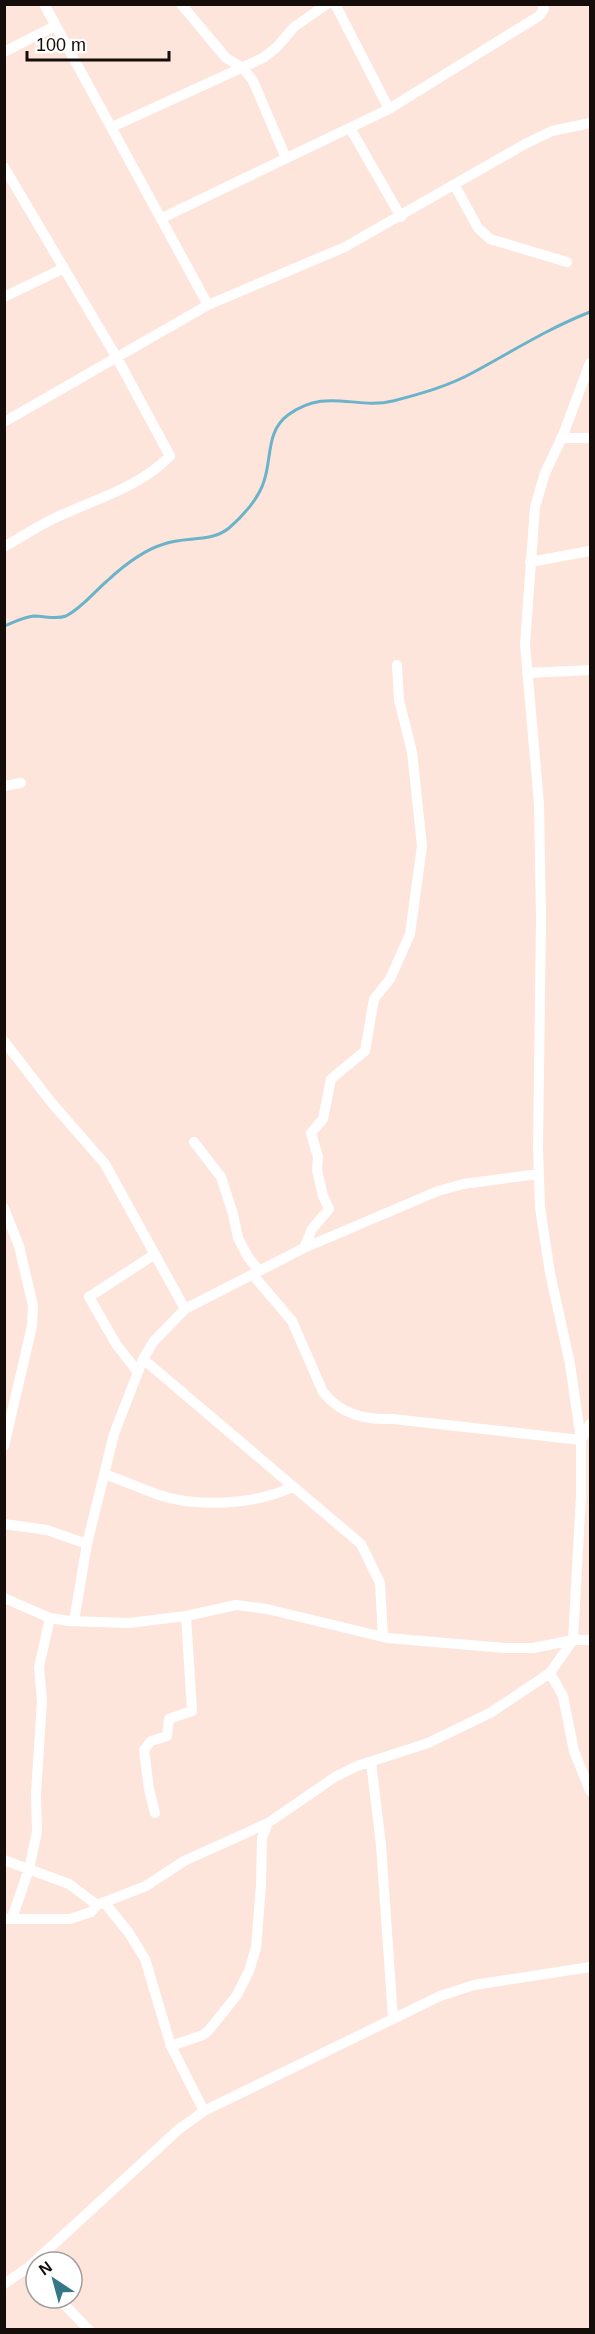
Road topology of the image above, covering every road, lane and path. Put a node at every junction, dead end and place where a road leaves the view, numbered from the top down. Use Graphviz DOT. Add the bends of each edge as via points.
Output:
graph roads {
  1 [pos="44,4"];
  2 [pos="181,4"];
  3 [pos="327,4"];
  4 [pos="334,4"];
  5 [pos="543,4"];
  6 [pos="55,26"];
  7 [pos="4,52"];
  8 [pos="243,68"];
  9 [pos="389,109"];
  10 [pos="591,123"];
  11 [pos="112,127"];
  12 [pos="350,128"];
  13 [pos="286,158"];
  14 [pos="4,167"];
  15 [pos="455,186"];
  16 [pos="401,217"];
  17 [pos="162,218"];
  18 [pos="567,262"];
  19 [pos="64,268"];
  20 [pos="4,297"];
  21 [pos="208,305"];
  22 [pos="117,358"];
  23 [pos="591,363"];
  24 [pos="4,422"];
  25 [pos="561,438"];
  26 [pos="591,438"];
  27 [pos="4,547"];
  28 [pos="591,551"];
  29 [pos="530,562"];
  30 [pos="398,665"];
  31 [pos="591,670"];
  32 [pos="527,673"];
  33 [pos="21,783"];
  34 [pos="4,786"];
  35 [pos="4,1041"];
  36 [pos="194,1143"];
  37 [pos="539,1174"];
  38 [pos="4,1208"];
  39 [pos="304,1248"];
  40 [pos="155,1254"];
  41 [pos="256,1273"];
  42 [pos="184,1310"];
  43 [pos="143,1359"];
  44 [pos="137,1371"];
  45 [pos="591,1424"];
  46 [pos="581,1440"];
  47 [pos="4,1446"];
  48 [pos="104,1474"];
  49 [pos="292,1487"];
  50 [pos="4,1524"];
  51 [pos="87,1544"];
  52 [pos="4,1598"];
  53 [pos="186,1616"];
  54 [pos="50,1618"];
  55 [pos="74,1621"];
  56 [pos="383,1637"];
  57 [pos="573,1640"];
  58 [pos="591,1640"];
  59 [pos="550,1673"];
  60 [pos="371,1762"];
  61 [pos="591,1791"];
  62 [pos="155,1813"];
  63 [pos="268,1823"];
  64 [pos="4,1860"];
  65 [pos="29,1869"];
  66 [pos="100,1904"];
  67 [pos="8,1919"];
  68 [pos="591,1967"];
  69 [pos="393,2019"];
  70 [pos="171,2046"];
  71 [pos="204,2111"];
  72 [pos="53,2250"];
  73 [pos="24,2273"];
  74 [pos="5,2281"];
  75 [pos="70,2310"];
  76 [pos="89,2330"];
  1 -- 6 [label="street"];
  2 -- 8 [label="street" via="226,58"];
  3 -- 8 [label="street" via="294,27 263,58"];
  4 -- 9 [label="street"];
  5 -- 9 [label="street" via="539,16"];
  6 -- 7 [label="street"];
  6 -- 11 [label="street"];
  8 -- 11 [label="street"];
  8 -- 13 [label="street" via="253,81"];
  9 -- 12 [label="street"];
  10 -- 15 [label="street" via="552,131"];
  11 -- 17 [label="street"];
  12 -- 13 [label="street"];
  12 -- 16 [label="street"];
  13 -- 17 [label="street"];
  14 -- 19 [label="street"];
  15 -- 16 [label="street"];
  15 -- 18 [label="street" via="478,228 490,239"];
  16 -- 21 [label="street" via="326,256"];
  17 -- 21 [label="street"];
  19 -- 20 [label="street"];
  19 -- 22 [label="street"];
  21 -- 22 [label="street"];
  22 -- 24 [label="street"];
  22 -- 27 [label="street" via="170,456 136,482 51,520"];
  23 -- 25 [label="street"];
  25 -- 26 [label="street"];
  25 -- 29 [label="street" via="535,507"];
  28 -- 29 [label="street"];
  29 -- 32 [label="street"];
  30 -- 39 [label="street" via="399,700 412,752 422,846 410,934 390,979 374,999 365,1051 331,1078 323,1119 311,1133 328,1209"];
  31 -- 32 [label="street"];
  32 -- 37 [label="street" via="539,804"];
  33 -- 34 [label="street"];
  35 -- 40 [label="street" via="105,1164"];
  36 -- 41 [label="street" via="220,1177 238,1238"];
  37 -- 39 [label="street" via="438,1191"];
  37 -- 46 [label="street" via="550,1273 570,1364"];
  38 -- 47 [label="street" via="19,1246 33,1306 32,1326"];
  39 -- 41 [label="street"];
  40 -- 42 [label="street"];
  40 -- 44 [label="street" via="89,1297"];
  41 -- 42 [label="street"];
  41 -- 46 [label="street" via="292,1321 323,1392 344,1409 369,1420 405,1420"];
  42 -- 43 [label="street" via="154,1341"];
  43 -- 44 [label="street"];
  43 -- 49 [label="street"];
  44 -- 48 [label="street"];
  45 -- 46 [label="street"];
  46 -- 57 [label="street"];
  48 -- 49 [label="street" via="158,1495 200,1502 246,1502"];
  48 -- 51 [label="street"];
  49 -- 56 [label="street" via="361,1544 380,1583"];
  50 -- 51 [label="street" via="47,1530"];
  51 -- 55 [label="street"];
  52 -- 54 [label="street"];
  53 -- 55 [label="street" via="129,1623"];
  53 -- 56 [label="street" via="236,1605"];
  53 -- 62 [label="street" via="192,1711 169,1719 167,1736 151,1741 144,1750"];
  54 -- 55 [label="street"];
  54 -- 65 [label="street" via="39,1667 42,1701 37,1832"];
  56 -- 57 [label="street" via="505,1648 533,1648"];
  57 -- 58 [label="street"];
  57 -- 59 [label="street"];
  59 -- 60 [label="street" via="511,1701 445,1736"];
  59 -- 61 [label="street" via="563,1696 574,1751"];
  60 -- 63 [label="street" via="335,1777"];
  60 -- 69 [label="street"];
  63 -- 66 [label="street" via="184,1861 146,1886"];
  63 -- 70 [label="street" via="261,1838 256,1948 249,1971 237,1995 209,2030"];
  64 -- 65 [label="street"];
  65 -- 66 [label="street" via="69,1884"];
  65 -- 67 [label="street"];
  66 -- 67 [label="street" via="91,1912 70,1918"];
  66 -- 70 [label="street" via="129,1933 145,1959"];
  68 -- 69 [label="street" via="474,1985 440,1996"];
  69 -- 71 [label="street"];
  70 -- 71 [label="street"];
  71 -- 72 [label="street" via="178,2130"];
  73 -- 74 [label="street"];
  75 -- 76 [label="street"];
}
